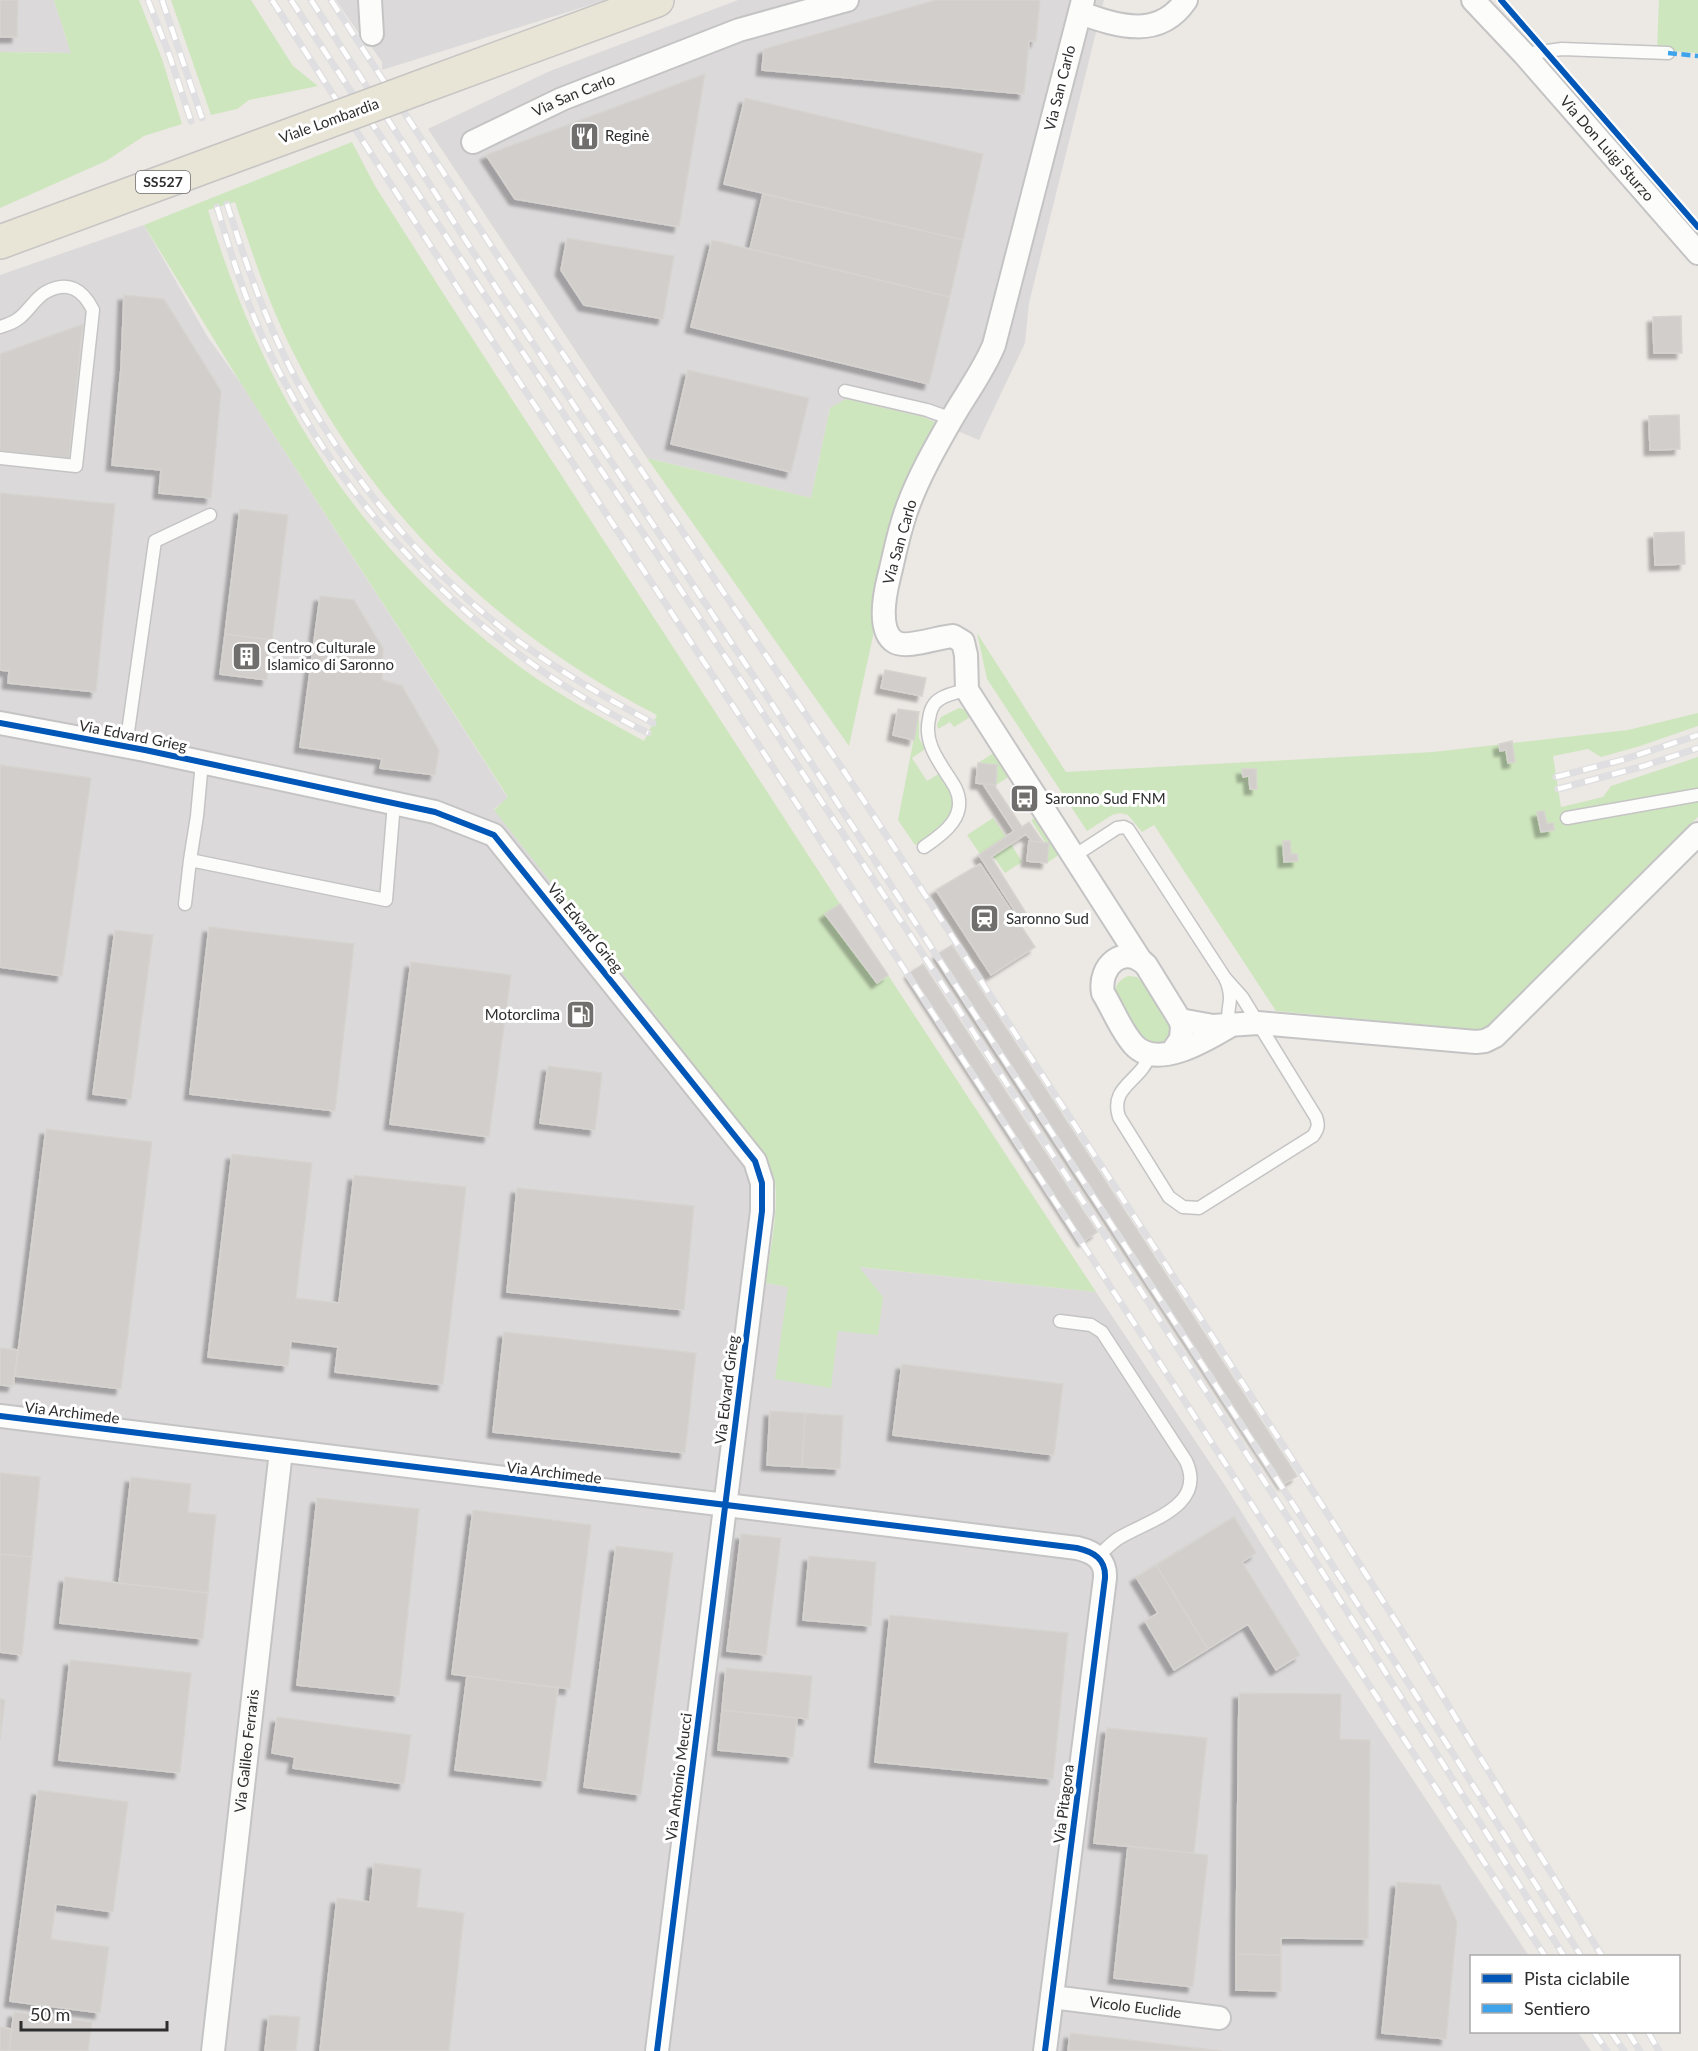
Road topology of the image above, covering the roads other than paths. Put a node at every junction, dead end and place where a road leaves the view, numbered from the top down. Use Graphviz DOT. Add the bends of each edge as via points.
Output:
graph roads {
  1 [pos="370,0"];
  2 [pos="657,0"];
  3 [pos="847,0"];
  4 [pos="1186,0"];
  5 [pos="1458,0"];
  6 [pos="1473,0"];
  7 [pos="1081,6"];
  8 [pos="372,34"];
  9 [pos="1519,49"];
  10 [pos="1668,53"];
  11 [pos="473,142"];
  12 [pos="0,242"];
  13 [pos="1698,253"];
  14 [pos="0,327"];
  15 [pos="845,391"];
  16 [pos="951,419"];
  17 [pos="0,458"];
  18 [pos="210,515"];
  19 [pos="967,690"];
  20 [pos="0,723"];
  21 [pos="126,746"];
  22 [pos="202,762"];
  23 [pos="1698,795"];
  24 [pos="394,803"];
  25 [pos="1567,818"];
  26 [pos="1698,834"];
  27 [pos="924,847"];
  28 [pos="1074,856"];
  29 [pos="190,860"];
  30 [pos="185,904"];
  31 [pos="1119,924"];
  32 [pos="1139,958"];
  33 [pos="1110,963"];
  34 [pos="1225,978"];
  35 [pos="1180,1020"];
  36 [pos="1234,1023"];
  37 [pos="1161,1053"];
  38 [pos="1060,1320"];
  39 [pos="0,1416"];
  40 [pos="281,1451"];
  41 [pos="725,1506"];
  42 [pos="1100,1558"];
  43 [pos="1052,1996"];
  44 [pos="1219,2019"];
  45 [pos="213,2051"];
  46 [pos="657,2051"];
  47 [pos="1045,2051"];
  1 -- 8 [label="street"];
  2 -- 12 [label="main road, Viale Lombardia / SS527, bridge"];
  3 -- 11 [label="street, Via San Carlo" via="728,34 562,99"];
  4 -- 7 [label="street" via="1175,14 1149,26 1106,22"];
  5 -- 9 [label="street"];
  6 -- 9 [label="street"];
  7 -- 16 [label="street, Via San Carlo" via="994,345"];
  9 -- 10 [label="lane"];
  9 -- 13 [label="street, Via Don Luigi Sturzo"];
  14 -- 17 [label="lane" via="17,320 46,293 59,288 82,293 93,310 76,466"];
  15 -- 16 [label="lane"];
  16 -- 19 [label="street, Via San Carlo" via="907,507 884,613 887,632 902,644 947,636 960,638 965,647"];
  18 -- 21 [label="lane" via="154,541"];
  19 -- 27 [label="lane" via="941,698 930,712 928,740 958,792 958,805 951,826"];
  19 -- 28 [label="street"];
  20 -- 21 [label="street, Via Edvard Grieg"];
  21 -- 22 [label="street, Via Edvard Grieg"];
  22 -- 24 [label="street, Via Edvard Grieg"];
  22 -- 29 [label="lane"];
  23 -- 25 [label="lane"];
  24 -- 29 [label="lane" via="386,900"];
  24 -- 41 [label="street, Via Edvard Grieg" via="435,812 494,835 749,1152 760,1171 762,1211"];
  26 -- 36 [label="street" via="1495,1036 1485,1041"];
  28 -- 31 [label="street"];
  28 -- 34 [label="lane" via="1118,828 1128,829"];
  29 -- 30 [label="lane"];
  31 -- 32 [label="street"];
  31 -- 33 [label="street"];
  32 -- 33 [label="street" via="1124,957"];
  32 -- 35 [label="street"];
  33 -- 37 [label="street" via="1104,971 1103,993 1134,1045"];
  34 -- 36 [label="lane"];
  34 -- 36 [label="lane" via="1239,991"];
  35 -- 36 [label="street" via="1200,1025"];
  35 -- 37 [label="street" via="1181,1039"];
  36 -- 37 [label="street" via="1207,1040"];
  36 -- 37 [label="lane" via="1316,1117 1317,1130 1199,1208 1183,1207 1169,1197 1117,1109 1120,1092"];
  38 -- 42 [label="lane" via="1092,1325 1102,1332 1186,1461 1191,1477 1188,1493 1179,1505 1118,1539"];
  39 -- 40 [label="street, Via Archimede"];
  40 -- 41 [label="street, Via Archimede"];
  40 -- 45 [label="street, Via Galileo Ferraris"];
  41 -- 42 [label="street, Via Archimede" via="1077,1548"];
  41 -- 46 [label="street, Via Antonio Meucci"];
  42 -- 43 [label="street, Via Pitagora" via="1105,1578"];
  43 -- 44 [label="street, Vicolo Euclide"];
  43 -- 47 [label="street, Via Pitagora"];
}
